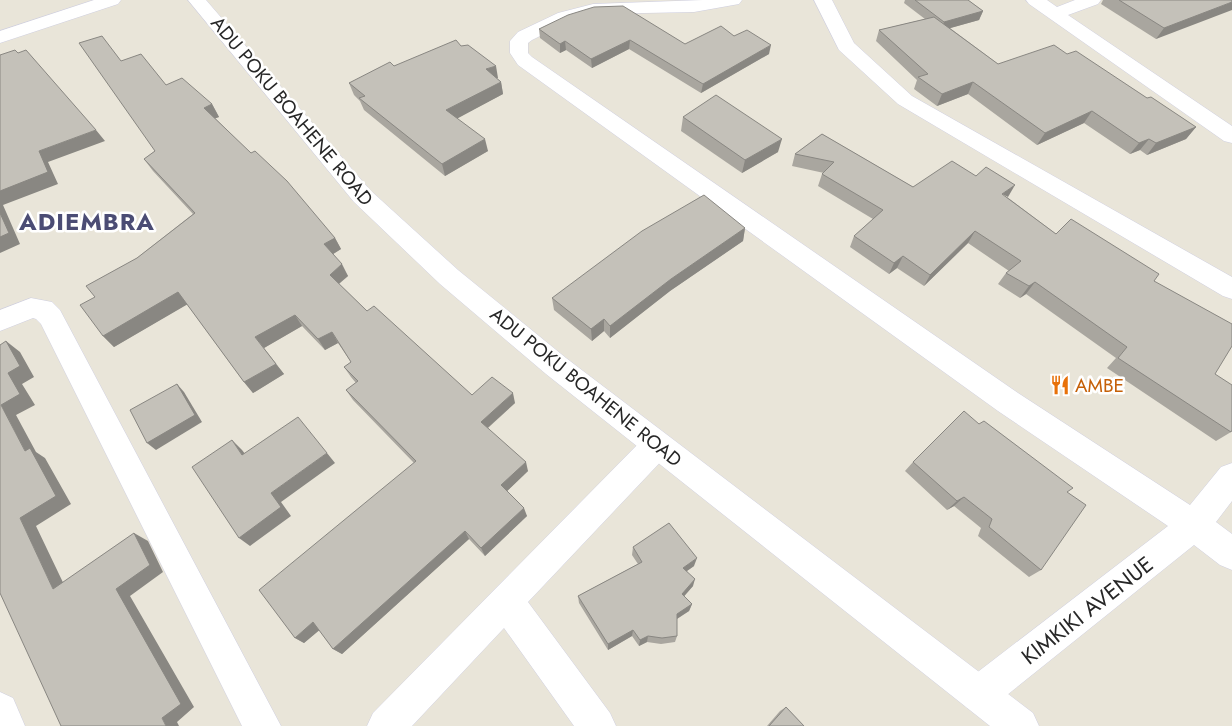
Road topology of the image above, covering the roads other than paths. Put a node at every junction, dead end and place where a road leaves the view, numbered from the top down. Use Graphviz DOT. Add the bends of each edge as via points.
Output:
graph roads {
  1 [pos="112,0"];
  2 [pos="197,0"];
  3 [pos="733,0"];
  4 [pos="823,0"];
  5 [pos="1036,0"];
  6 [pos="1092,0"];
  7 [pos="1056,13"];
  8 [pos="0,37"];
  9 [pos="1232,136"];
  10 [pos="1232,289"];
  11 [pos="0,321"];
  12 [pos="657,445"];
  13 [pos="1232,477"];
  14 [pos="1194,525"];
  15 [pos="1232,554"];
  16 [pos="506,601"];
  17 [pos="979,694"];
  18 [pos="0,711"];
  19 [pos="6,726"];
  20 [pos="262,726"];
  21 [pos="386,726"];
  22 [pos="597,726"];
  23 [pos="1020,726"];
  1 -- 8 [label="street"];
  2 -- 12 [label="street, ADU POKU BOAHENE ROAD" via="362,196 449,278"];
  3 -- 14 [label="street" via="694,6 585,11 564,17 525,36 518,47 525,61 533,67 1008,402"];
  4 -- 10 [label="street" via="846,46 905,100"];
  5 -- 7 [label="street"];
  6 -- 7 [label="street"];
  7 -- 9 [label="street"];
  11 -- 20 [label="street" via="31,308 43,309 51,317"];
  12 -- 16 [label="street"];
  12 -- 17 [label="street, ADU POKU BOAHENE ROAD"];
  13 -- 14 [label="street, KIMKIKI AVENUE"];
  14 -- 15 [label="street"];
  14 -- 17 [label="street, KIMKIKI AVENUE"];
  16 -- 21 [label="street"];
  16 -- 22 [label="street"];
  17 -- 23 [label="street, ADU POKU BOAHENE ROAD"];
  18 -- 19 [label="street"];
}
